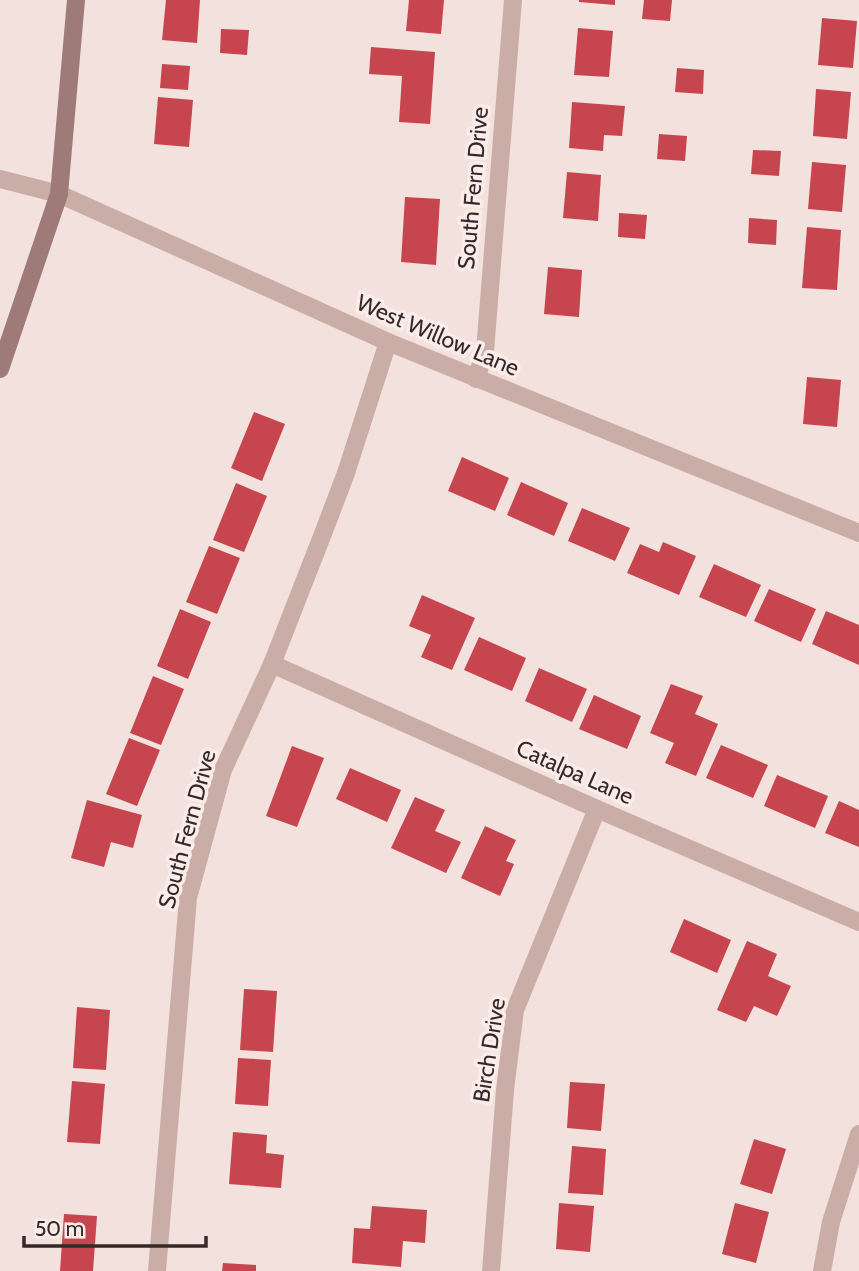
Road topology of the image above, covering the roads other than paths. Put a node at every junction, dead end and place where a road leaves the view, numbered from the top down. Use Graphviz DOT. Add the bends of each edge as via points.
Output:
graph roads {
  1 [pos="76,0"];
  2 [pos="513,0"];
  3 [pos="0,179"];
  4 [pos="59,194"];
  5 [pos="388,342"];
  6 [pos="0,369"];
  7 [pos="476,379"];
  8 [pos="859,533"];
  9 [pos="272,664"];
  10 [pos="597,809"];
  11 [pos="859,922"];
  12 [pos="859,1134"];
  13 [pos="157,1271"];
  14 [pos="491,1271"];
  15 [pos="822,1271"];
  1 -- 4 [label="main road"];
  2 -- 7 [label="street, South Fern Drive" via="485,351"];
  3 -- 4 [label="street, West Willow Lane"];
  4 -- 5 [label="street, West Willow Lane"];
  4 -- 6 [label="main road"];
  5 -- 7 [label="street, West Willow Lane"];
  5 -- 9 [label="street, South Fern Drive" via="346,473"];
  7 -- 8 [label="street, West Willow Lane"];
  9 -- 10 [label="street, Catalpa Lane"];
  9 -- 13 [label="street, South Fern Drive" via="223,770 188,898"];
  10 -- 11 [label="street, Catalpa Lane"];
  10 -- 14 [label="street, Birch Drive" via="515,1010"];
  12 -- 15 [label="street" via="831,1222"];
}
